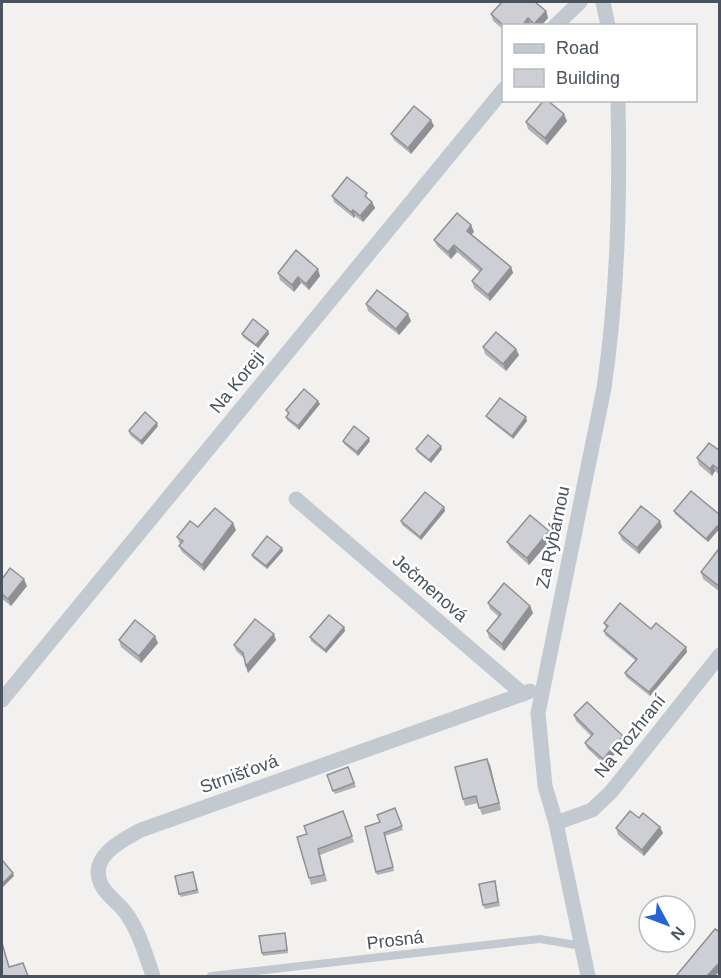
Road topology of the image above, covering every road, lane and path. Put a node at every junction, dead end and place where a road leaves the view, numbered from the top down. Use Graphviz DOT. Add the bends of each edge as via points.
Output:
graph roads {
  1 [pos="580,2"];
  2 [pos="603,2"];
  3 [pos="557,24"];
  4 [pos="608,24"];
  5 [pos="502,90"];
  6 [pos="618,102"];
  7 [pos="296,499"];
  8 [pos="720,655"];
  9 [pos="541,687"];
  10 [pos="523,694"];
  11 [pos="2,700"];
  12 [pos="556,823"];
  13 [pos="582,946"];
  14 [pos="153,976"];
  15 [pos="211,976"];
  16 [pos="588,976"];
  1 -- 3 [label="street"];
  2 -- 4 [label="street"];
  5 -- 11 [label="street, Na Koreji"];
  6 -- 9 [label="street, Za Rybárnou" via="619,228 611,342"];
  7 -- 10 [label="street, Ječmenová"];
  8 -- 12 [label="street, Na Rozhraní" via="610,792 592,810"];
  9 -- 10 [label="street"];
  9 -- 12 [label="street, Za Rybárnou" via="538,713 544,786"];
  10 -- 14 [label="street, Strnišťová" via="141,830 115,844 102,858 98,870 101,884 128,915"];
  12 -- 13 [label="street, Za Rybárnou"];
  13 -- 15 [label="lane, Prosná" via="540,939"];
  13 -- 16 [label="street, Za Rybárnou"];
}
